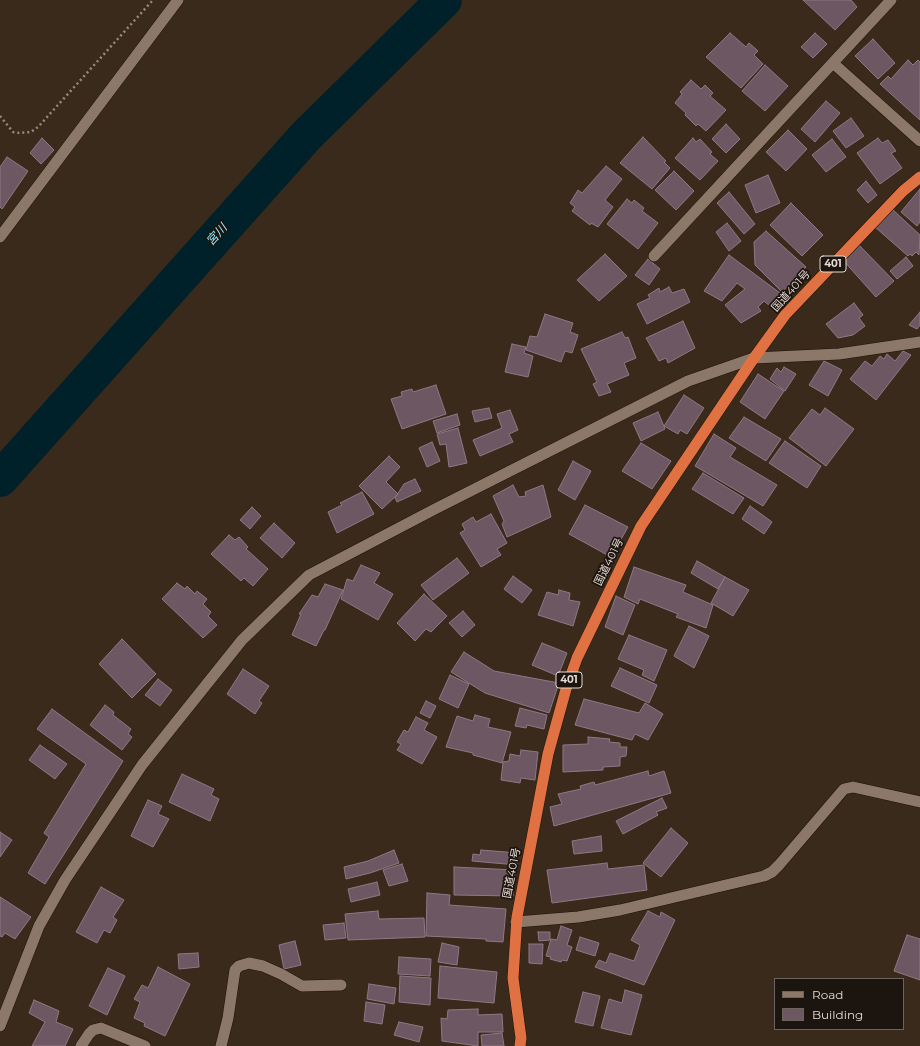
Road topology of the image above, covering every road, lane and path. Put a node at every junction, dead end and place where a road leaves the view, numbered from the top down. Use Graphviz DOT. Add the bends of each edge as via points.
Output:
graph roads {
  1 [pos="153,0"];
  2 [pos="178,0"];
  3 [pos="891,0"];
  4 [pos="833,63"];
  5 [pos="0,116"];
  6 [pos="920,141"];
  7 [pos="920,176"];
  8 [pos="0,236"];
  9 [pos="654,256"];
  10 [pos="920,342"];
  11 [pos="754,358"];
  12 [pos="920,802"];
  13 [pos="516,922"];
  14 [pos="341,985"];
  15 [pos="0,1026"];
  16 [pos="81,1046"];
  17 [pos="145,1046"];
  18 [pos="221,1046"];
  19 [pos="520,1046"];
  1 -- 5 [label="path" via="38,127 31,132 13,132"];
  2 -- 8 [label="street"];
  3 -- 4 [label="street"];
  4 -- 6 [label="street"];
  4 -- 9 [label="street"];
  7 -- 11 [label="highway, 国道401号 / 401" via="785,315"];
  10 -- 11 [label="street" via="839,354"];
  11 -- 13 [label="highway, 国道401号 / 401" via="641,526 577,658 548,754"];
  11 -- 15 [label="street" via="688,381 309,575 242,640 142,764 65,880 39,926"];
  12 -- 13 [label="street" via="853,787 844,789 779,865 764,876 620,910 578,917"];
  13 -- 19 [label="highway, 国道401号 / 401" via="512,978"];
  14 -- 18 [label="street" via="302,986 263,966 250,963 239,966 235,970"];
  16 -- 17 [label="street" via="88,1034 101,1028"];
}
